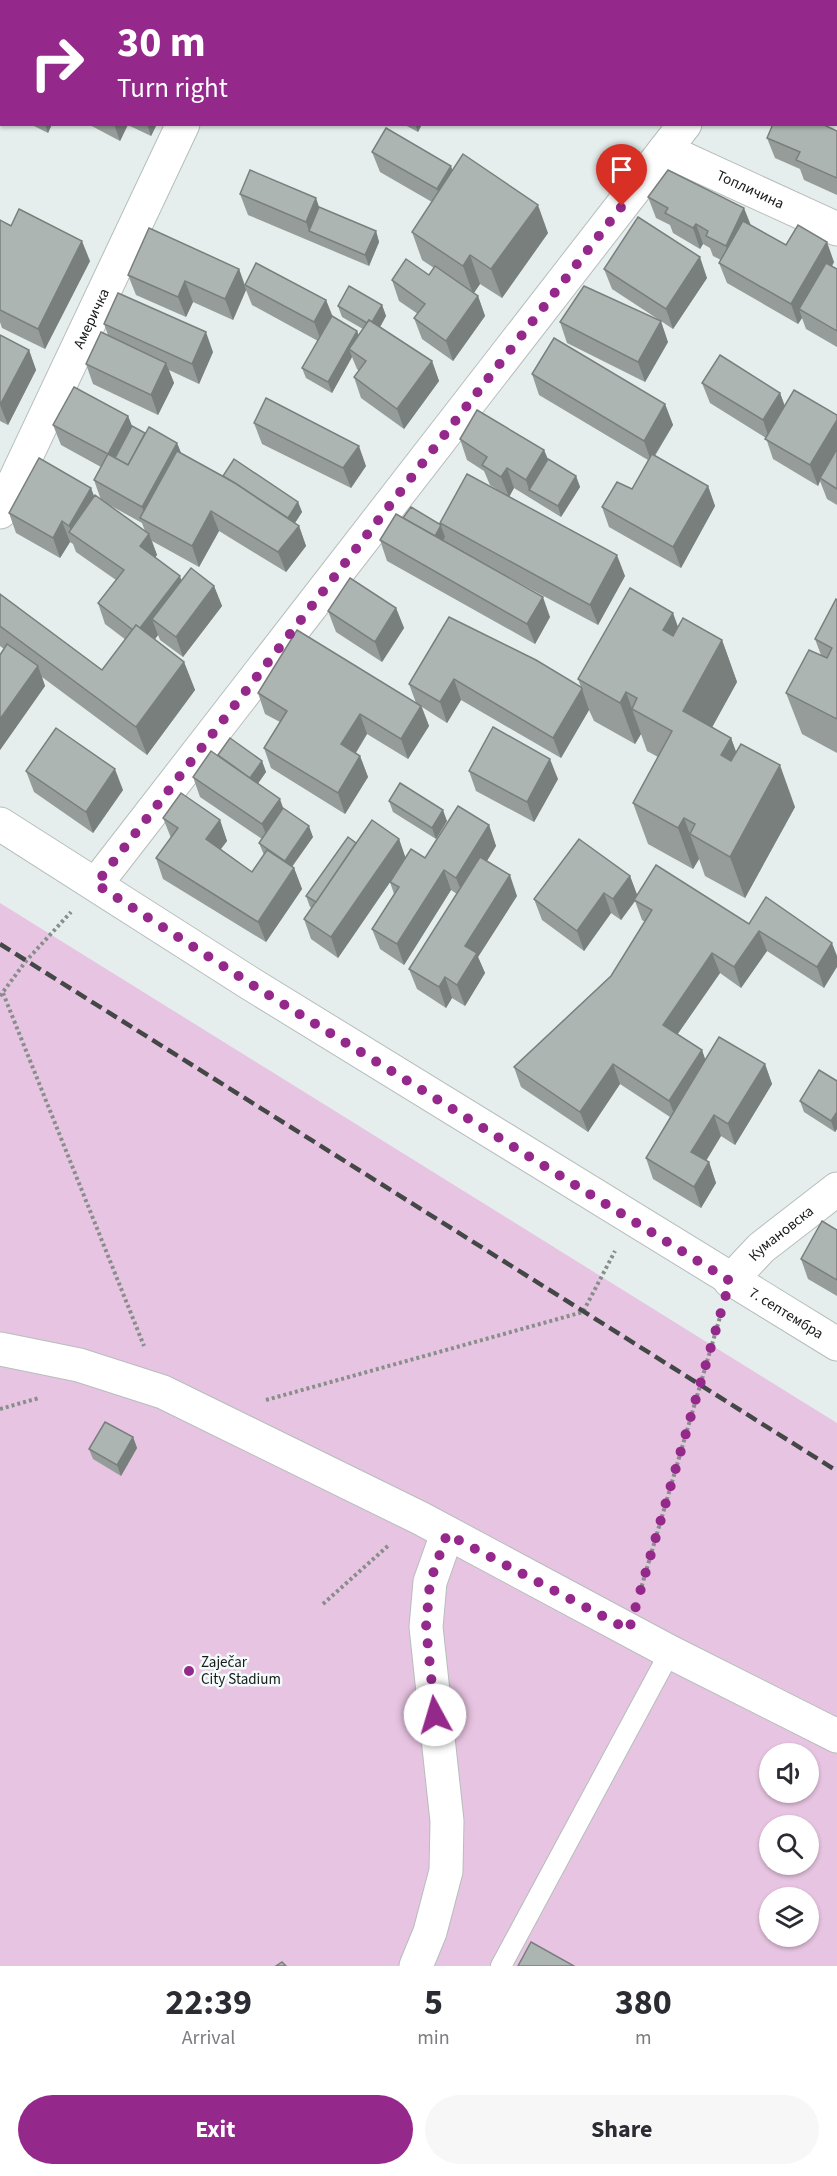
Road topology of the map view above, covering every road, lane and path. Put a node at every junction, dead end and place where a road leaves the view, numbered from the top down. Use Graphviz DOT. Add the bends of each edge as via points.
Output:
graph roads {
  1 [pos="182,126"];
  2 [pos="683,126"];
  3 [pos="665,150"];
  4 [pos="837,230"];
  5 [pos="0,512"];
  6 [pos="0,824"];
  7 [pos="96,884"];
  8 [pos="1,994"];
  9 [pos="837,1189"];
  10 [pos="632,1219"];
  11 [pos="730,1281"];
  12 [pos="837,1344"];
  13 [pos="0,1349"];
  14 [pos="163,1392"];
  15 [pos="210,1415"];
  16 [pos="433,1526"];
  17 [pos="323,1604"];
  18 [pos="629,1630"];
  19 [pos="670,1652"];
  20 [pos="837,1736"];
  21 [pos="416,1966"];
  22 [pos="501,1966"];
  1 -- 5 [label="street, Америчка"];
  2 -- 3 [label="street"];
  3 -- 4 [label="street, Топличина"];
  3 -- 7 [label="street"];
  6 -- 7 [label="street, 7. септембра"];
  7 -- 8 [label="path"];
  7 -- 10 [label="street, 7. септембра"];
  8 -- 14 [label="path"];
  9 -- 11 [label="street, Кумановска" via="761,1248"];
  10 -- 11 [label="street, 7. септембра"];
  10 -- 15 [label="path" via="583,1312"];
  11 -- 12 [label="street, 7. септембра"];
  11 -- 18 [label="path"];
  13 -- 14 [label="street" via="79,1365"];
  14 -- 15 [label="street"];
  15 -- 16 [label="street"];
  16 -- 17 [label="path"];
  16 -- 18 [label="street"];
  16 -- 21 [label="street" via="426,1627 447,1821 446,1871 430,1932"];
  18 -- 19 [label="street"];
  19 -- 20 [label="street"];
  19 -- 22 [label="lane"];
}
